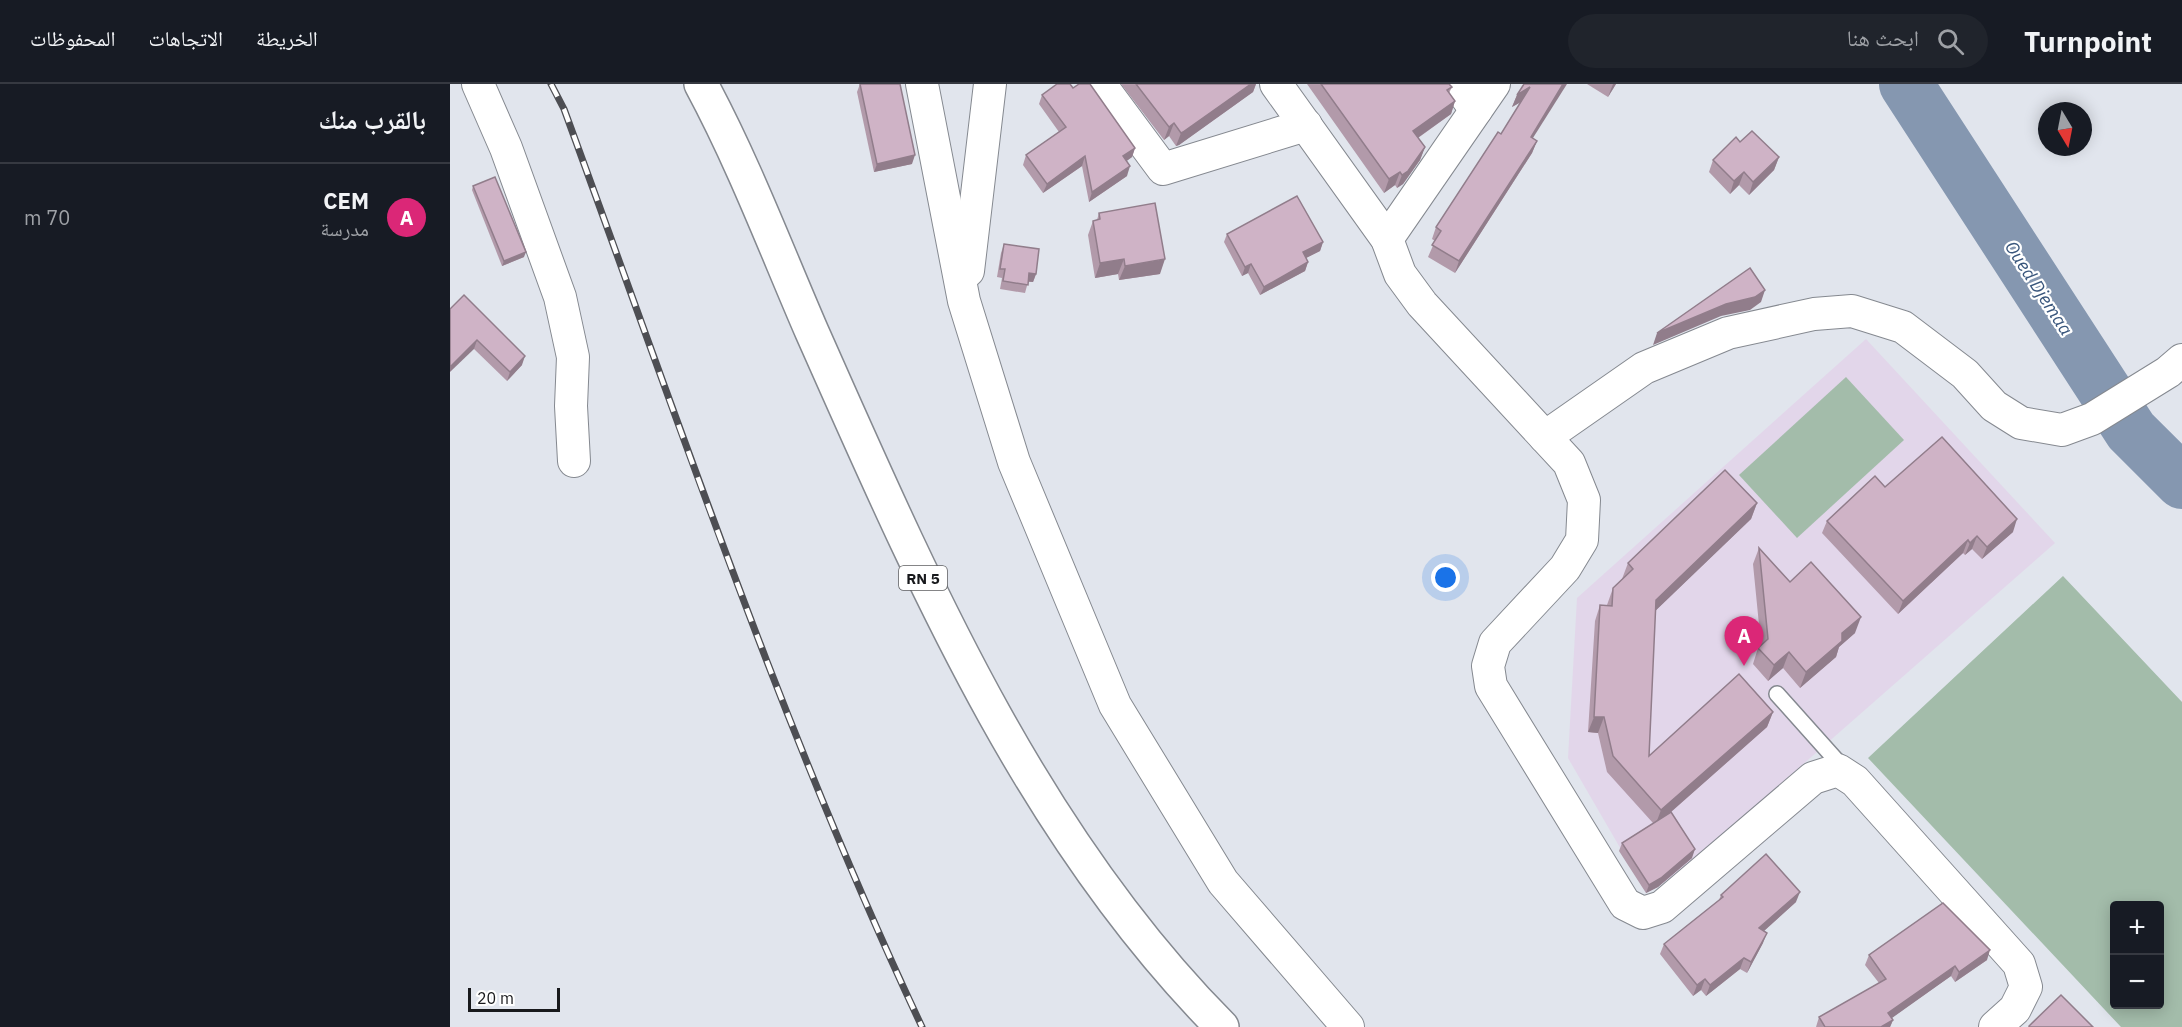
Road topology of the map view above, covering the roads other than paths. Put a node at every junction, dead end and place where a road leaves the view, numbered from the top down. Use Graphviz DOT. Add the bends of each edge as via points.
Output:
graph roads {
  1 [pos="478,84"];
  2 [pos="701,84"];
  3 [pos="922,84"];
  4 [pos="990,84"];
  5 [pos="1100,84"];
  6 [pos="1276,84"];
  7 [pos="1457,84"];
  8 [pos="1494,84"];
  9 [pos="1476,110"];
  10 [pos="1306,125"];
  11 [pos="1387,239"];
  12 [pos="964,302"];
  13 [pos="2182,360"];
  14 [pos="1545,437"];
  15 [pos="574,461"];
  16 [pos="1777,694"];
  17 [pos="1855,781"];
  18 [pos="1221,1027"];
  19 [pos="1348,1027"];
  20 [pos="1995,1027"];
  1 -- 15 [label="street" via="506,148 560,297 573,357"];
  2 -- 18 [label="main road, RN 5" via="727,132 922,577 1019,759 1105,892 1192,998"];
  3 -- 12 [label="street"];
  4 -- 12 [label="street"];
  5 -- 10 [label="street" via="1163,169"];
  6 -- 10 [label="street"];
  7 -- 9 [label="street"];
  8 -- 9 [label="street"];
  9 -- 11 [label="street"];
  10 -- 11 [label="street"];
  11 -- 14 [label="street" via="1400,274 1422,304"];
  12 -- 19 [label="street" via="1014,462 1115,705 1223,882"];
  13 -- 14 [label="street" via="2092,419 2062,430 2021,423 1994,406 1965,374 1903,327 1852,311 1814,314 1728,333 1644,368"];
  14 -- 17 [label="street" via="1569,463 1584,500 1582,540 1565,568 1495,643 1488,666 1491,686 1625,904 1643,912 1662,908 1813,778 1838,770"];
  16 -- 17 [label="lane"];
  17 -- 20 [label="street" via="2019,964 2026,987 2015,1009"];
}
